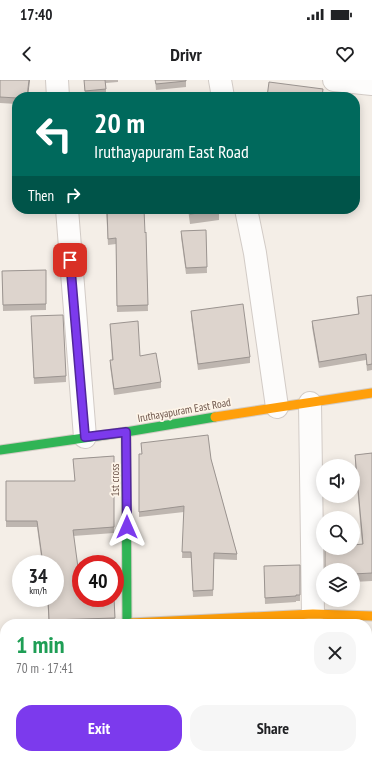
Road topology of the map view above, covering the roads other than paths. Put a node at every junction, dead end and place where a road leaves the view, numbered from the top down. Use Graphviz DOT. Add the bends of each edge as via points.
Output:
graph roads {
  1 [pos="57,80"];
  2 [pos="220,80"];
  3 [pos="334,80"];
  4 [pos="372,84"];
  5 [pos="58,92"];
  6 [pos="222,92"];
  7 [pos="66,214"];
  8 [pos="247,214"];
  9 [pos="372,393"];
  10 [pos="310,403"];
  11 [pos="277,407"];
  12 [pos="126,432"];
  13 [pos="85,437"];
  14 [pos="0,450"];
  15 [pos="313,614"];
  16 [pos="372,616"];
  17 [pos="127,619"];
  18 [pos="210,619"];
  1 -- 5 [label="street"];
  2 -- 6 [label="street"];
  3 -- 4 [label="street"];
  7 -- 13 [label="street"];
  8 -- 11 [label="street"];
  9 -- 10 [label="street, Iruthayapuram East Road"];
  10 -- 11 [label="street, Iruthayapuram East Road"];
  10 -- 15 [label="street"];
  11 -- 12 [label="street, Iruthayapuram East Road"];
  12 -- 13 [label="street, Iruthayapuram East Road"];
  12 -- 17 [label="street, 1st cross"];
  13 -- 14 [label="street, Iruthayapuram East Road"];
  15 -- 16 [label="street"];
  15 -- 18 [label="street"];
}
